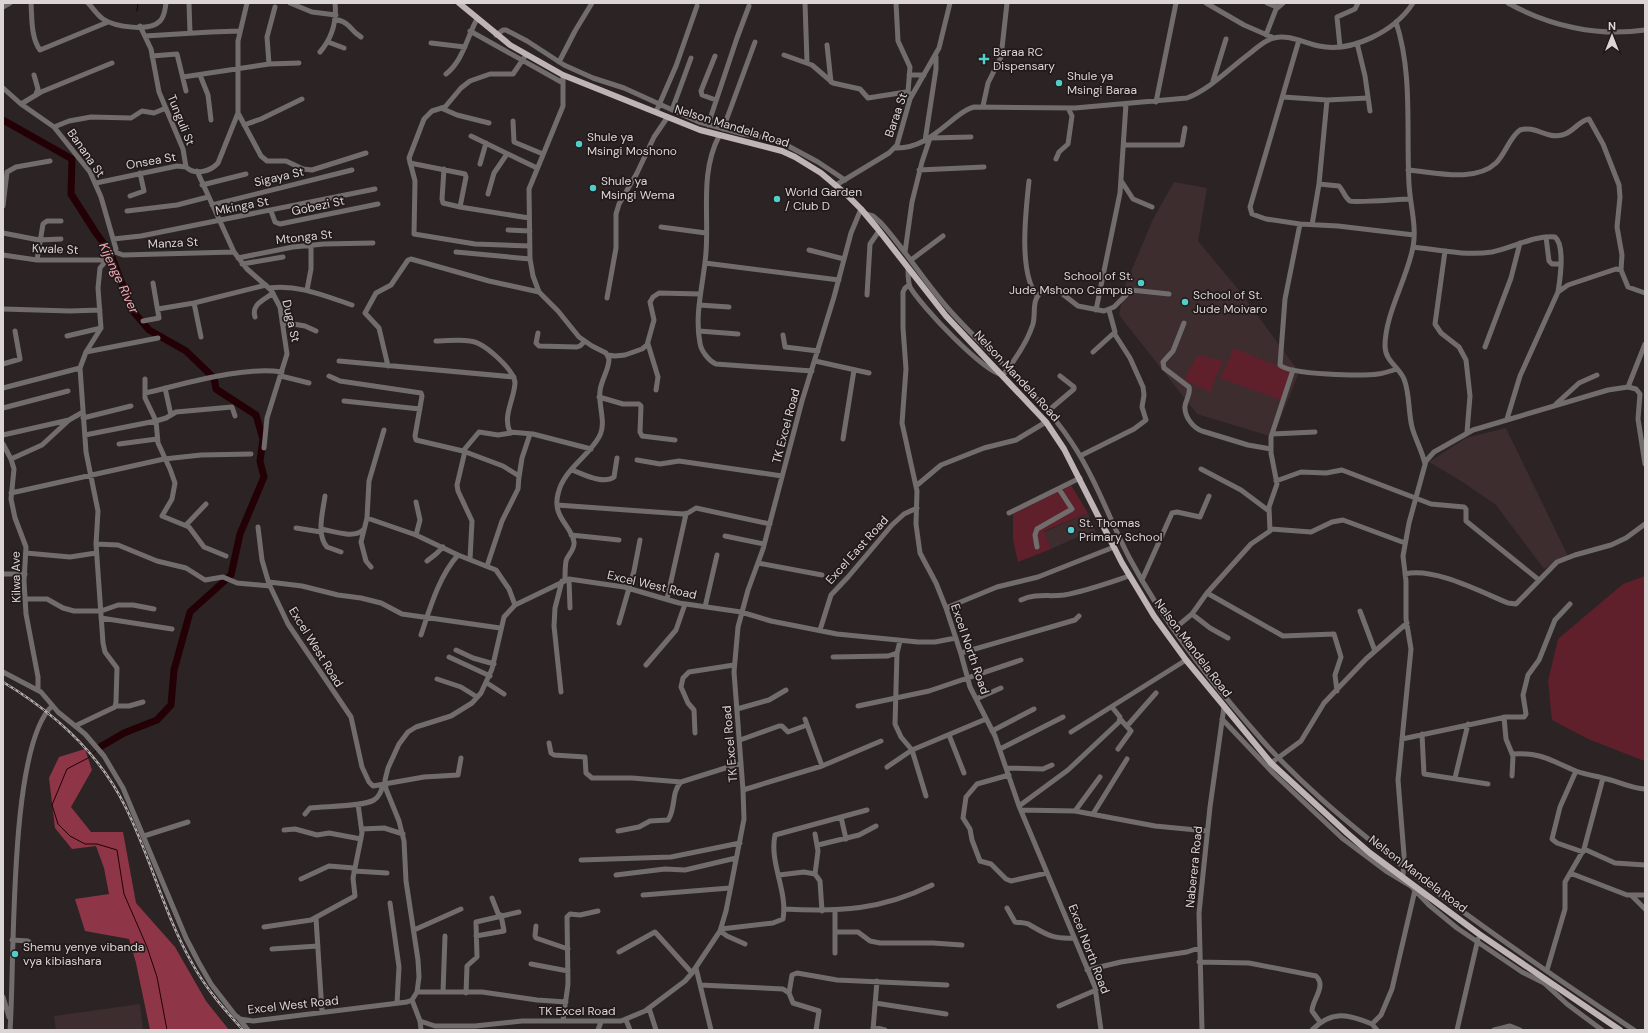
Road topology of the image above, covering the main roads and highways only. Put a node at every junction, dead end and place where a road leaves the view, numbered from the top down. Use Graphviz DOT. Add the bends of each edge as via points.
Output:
graph roads {
  1 [pos="459,3"];
  2 [pos="1620,1030"];
  1 -- 2 [label="main road, Nelson Mandela Road" via="496,35 563,75 667,118 719,136 782,151 836,185 864,211 946,316 1046,422 1080,478 1129,576 1154,616 1186,660 1271,763 1355,841 1479,934"];
}
